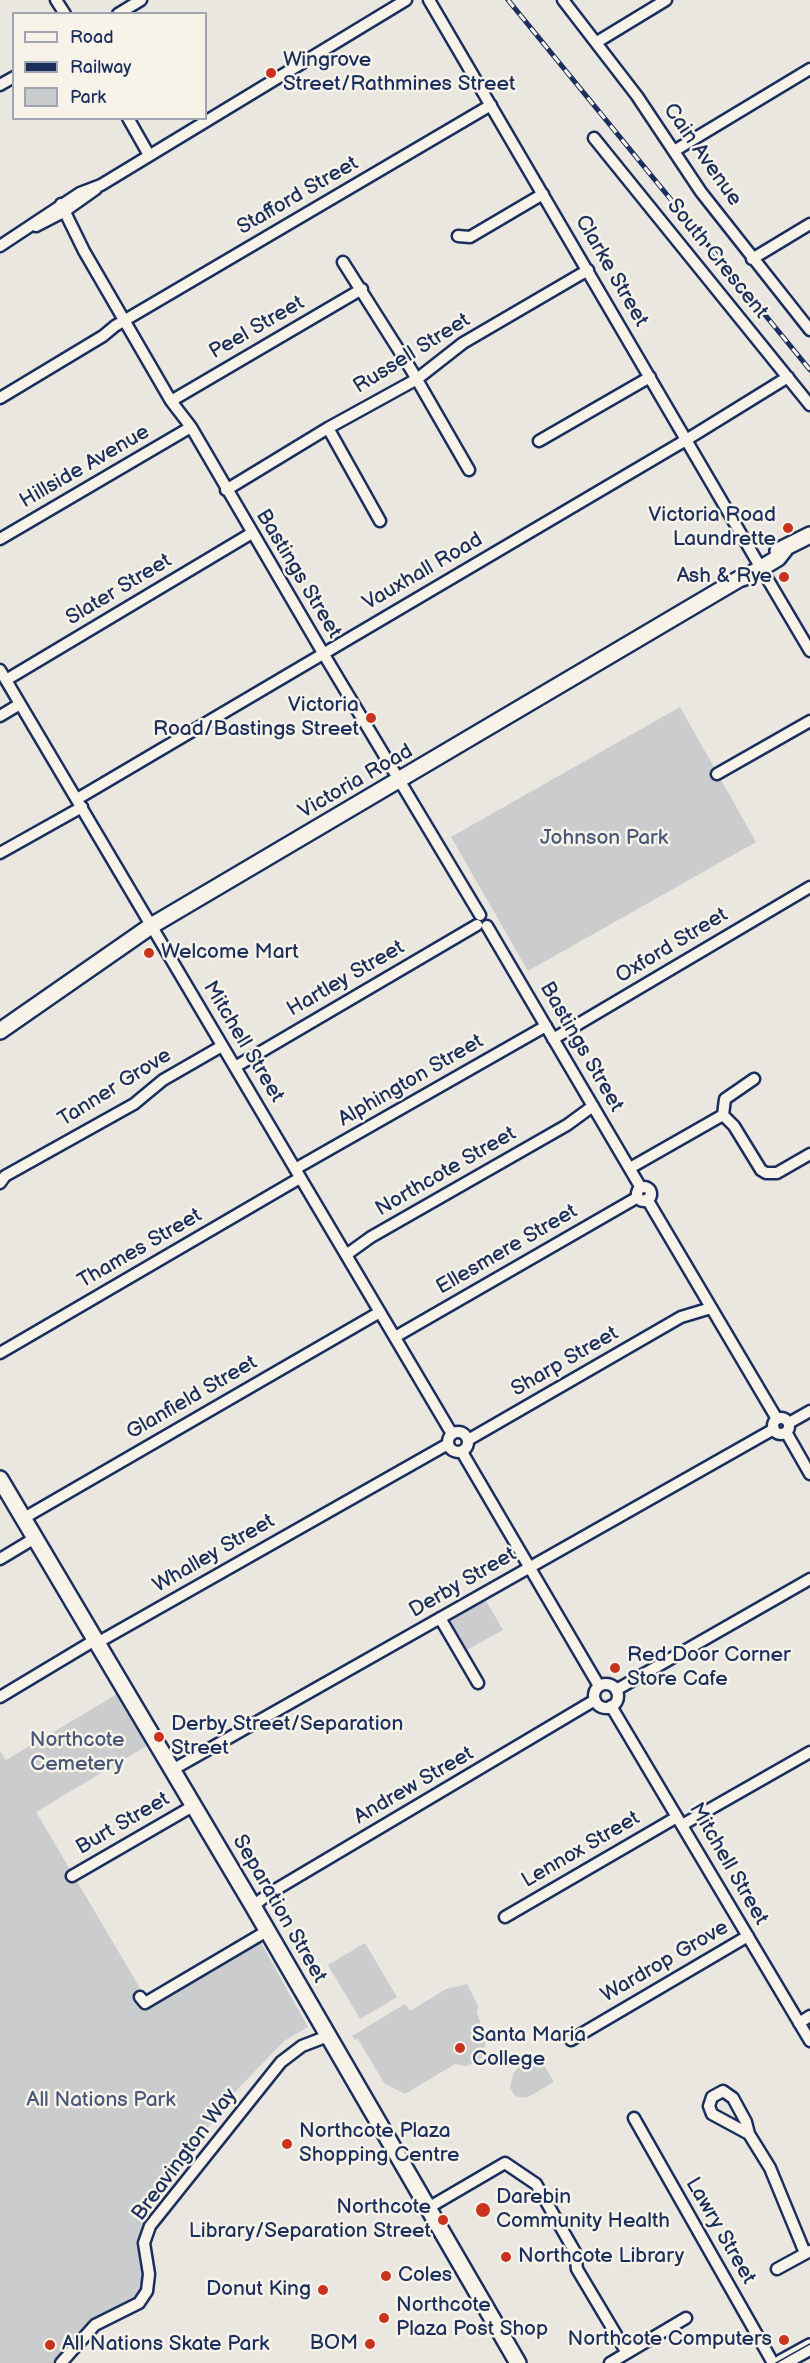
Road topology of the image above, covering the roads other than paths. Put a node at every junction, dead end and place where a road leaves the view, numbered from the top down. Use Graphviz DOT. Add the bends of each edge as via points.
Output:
graph roads {
  1 [pos="141,0"];
  2 [pos="406,0"];
  3 [pos="429,0"];
  4 [pos="563,0"];
  5 [pos="666,0"];
  6 [pos="121,12"];
  7 [pos="597,42"];
  8 [pos="810,69"];
  9 [pos="491,105"];
  10 [pos="129,120"];
  11 [pos="594,138"];
  12 [pos="674,151"];
  13 [pos="149,155"];
  14 [pos="543,194"];
  15 [pos="59,210"];
  16 [pos="810,224"];
  17 [pos="458,236"];
  18 [pos="0,246"];
  19 [pos="752,259"];
  20 [pos="344,262"];
  21 [pos="588,270"];
  22 [pos="362,289"];
  23 [pos="127,323"];
  24 [pos="810,330"];
  25 [pos="650,377"];
  26 [pos="788,377"];
  27 [pos="417,379"];
  28 [pos="0,398"];
  29 [pos="171,400"];
  30 [pos="810,405"];
  31 [pos="190,427"];
  32 [pos="328,428"];
  33 [pos="686,440"];
  34 [pos="539,441"];
  35 [pos="469,470"];
  36 [pos="226,490"];
  37 [pos="380,522"];
  38 [pos="252,533"];
  39 [pos="810,535"];
  40 [pos="0,539"];
  41 [pos="759,566"];
  42 [pos="810,651"];
  43 [pos="323,653"];
  44 [pos="3,675"];
  45 [pos="20,704"];
  46 [pos="0,716"];
  47 [pos="810,721"];
  48 [pos="717,774"];
  49 [pos="400,780"];
  50 [pos="79,803"];
  51 [pos="0,853"];
  52 [pos="810,887"];
  53 [pos="481,922"];
  54 [pos="151,926"];
  55 [pos="546,1026"];
  56 [pos="0,1031"];
  57 [pos="554,1039"];
  58 [pos="222,1046"];
  59 [pos="235,1067"];
  60 [pos="754,1079"];
  61 [pos="595,1110"];
  62 [pos="723,1115"];
  63 [pos="810,1154"];
  64 [pos="630,1168"];
  65 [pos="298,1174"];
  66 [pos="0,1183"];
  67 [pos="642,1195"];
  68 [pos="346,1255"];
  69 [pos="704,1296"];
  70 [pos="711,1308"];
  71 [pos="380,1312"];
  72 [pos="681,1317"];
  73 [pos="395,1337"];
  74 [pos="0,1353"];
  75 [pos="810,1410"];
  76 [pos="775,1424"];
  77 [pos="787,1427"];
  78 [pos="450,1439"];
  79 [pos="468,1440"];
  80 [pos="462,1452"];
  81 [pos="810,1474"];
  82 [pos="1,1481"];
  83 [pos="24,1518"];
  84 [pos="35,1538"];
  85 [pos="0,1559"];
  86 [pos="531,1567"];
  87 [pos="810,1579"];
  88 [pos="440,1618"];
  89 [pos="97,1643"];
  90 [pos="478,1683"];
  91 [pos="599,1686"];
  92 [pos="616,1690"];
  93 [pos="0,1697"];
  94 [pos="595,1700"];
  95 [pos="611,1706"];
  96 [pos="809,1754"];
  97 [pos="172,1770"];
  98 [pos="193,1806"];
  99 [pos="680,1821"];
  100 [pos="72,1876"];
  101 [pos="253,1906"];
  102 [pos="505,1917"];
  103 [pos="267,1931"];
  104 [pos="748,1936"];
  105 [pos="144,2002"];
  106 [pos="810,2016"];
  107 [pos="799,2023"];
  108 [pos="328,2036"];
  109 [pos="571,2040"];
  110 [pos="810,2042"];
  111 [pos="634,2118"];
  112 [pos="749,2134"];
  113 [pos="428,2208"];
  114 [pos="808,2252"];
  115 [pos="777,2269"];
  116 [pos="686,2318"];
  117 [pos="810,2346"];
  118 [pos="627,2353"];
  119 [pos="61,2363"];
  120 [pos="518,2363"];
  121 [pos="610,2363"];
  122 [pos="773,2363"];
  123 [pos="781,2363"];
  1 -- 6 [label="street"];
  2 -- 13 [label="street"];
  3 -- 9 [label="street, Clarke Street"];
  4 -- 7 [label="street, Cain Avenue"];
  5 -- 7 [label="street"];
  7 -- 12 [label="street, Cain Avenue"];
  8 -- 12 [label="street"];
  9 -- 14 [label="street, Clarke Street"];
  9 -- 23 [label="street, Stafford Street"];
  10 -- 13 [label="street"];
  11 -- 26 [label="street, South Crescent"];
  12 -- 19 [label="street, Cain Avenue"];
  13 -- 15 [label="street" via="101,185 80,193"];
  14 -- 17 [label="street" via="470,237"];
  14 -- 21 [label="street, Clarke Street"];
  15 -- 18 [label="street"];
  15 -- 23 [label="street, Bastings Street"];
  16 -- 19 [label="street"];
  19 -- 24 [label="street, Cain Avenue"];
  20 -- 22 [label="street"];
  21 -- 25 [label="street, Clarke Street"];
  21 -- 27 [label="street, Russell Street" via="463,343"];
  22 -- 27 [label="street"];
  22 -- 29 [label="street, Peel Street"];
  23 -- 28 [label="street, Stafford Street"];
  23 -- 29 [label="street, Bastings Street"];
  25 -- 33 [label="street, Clarke Street"];
  25 -- 34 [label="street"];
  26 -- 30 [label="street, South Crescent"];
  26 -- 33 [label="street, Vauxhall Road"];
  27 -- 32 [label="street, Russell Street"];
  27 -- 35 [label="street"];
  29 -- 31 [label="street, Bastings Street"];
  31 -- 36 [label="street, Bastings Street"];
  31 -- 40 [label="street, Hillside Avenue"];
  32 -- 36 [label="street, Russell Street"];
  32 -- 37 [label="street"];
  33 -- 41 [label="street, Clarke Street"];
  33 -- 43 [label="street, Vauxhall Road"];
  36 -- 38 [label="street, Bastings Street"];
  38 -- 43 [label="street, Bastings Street"];
  38 -- 44 [label="street, Slater Street"];
  39 -- 41 [label="street, Victoria Road" via="775,552"];
  41 -- 42 [label="street, Clarke Street"];
  41 -- 49 [label="street, Victoria Road"];
  43 -- 49 [label="street, Bastings Street"];
  43 -- 50 [label="street, Vauxhall Road"];
  44 -- 45 [label="street, Mitchell Street"];
  45 -- 46 [label="street"];
  45 -- 50 [label="street, Mitchell Street"];
  47 -- 48 [label="street"];
  49 -- 53 [label="street, Bastings Street"];
  49 -- 54 [label="street, Victoria Road"];
  50 -- 51 [label="street, Vauxhall Road"];
  50 -- 54 [label="street, Mitchell Street"];
  52 -- 57 [label="street, Oxford Street"];
  53 -- 55 [label="street, Bastings Street"];
  53 -- 59 [label="street, Hartley Street"];
  54 -- 56 [label="street, Victoria Road"];
  54 -- 58 [label="street, Mitchell Street"];
  55 -- 57 [label="street, Bastings Street"];
  55 -- 65 [label="street, Alphington Street"];
  57 -- 61 [label="street, Bastings Street"];
  58 -- 59 [label="street, Mitchell Street"];
  58 -- 66 [label="street, Tanner Grove" via="163,1080 134,1104 5,1176"];
  59 -- 65 [label="street, Mitchell Street"];
  60 -- 62 [label="street" via="725,1099"];
  61 -- 64 [label="street, Bastings Street"];
  61 -- 68 [label="street, Northcote Street" via="370,1237"];
  62 -- 63 [label="street" via="766,1173 777,1173"];
  62 -- 64 [label="street"];
  64 -- 67 [label="street, Bastings Street"];
  65 -- 68 [label="street, Mitchell Street"];
  65 -- 74 [label="street, Thames Street"];
  67 -- 69 [label="street, Bastings Street"];
  67 -- 73 [label="street, Ellesmere Street"];
  68 -- 71 [label="street, Mitchell Street"];
  69 -- 70 [label="street, Bastings Street"];
  69 -- 72 [label="street, Sharp Street"];
  70 -- 72 [label="street, Sharp Street"];
  70 -- 76 [label="street, Bastings Street"];
  71 -- 73 [label="street, Mitchell Street"];
  71 -- 83 [label="street, Glanfield Street"];
  72 -- 79 [label="street, Sharp Street"];
  73 -- 78 [label="street, Mitchell Street"];
  75 -- 77 [label="street"];
  76 -- 77 [label="street" via="784,1418"];
  76 -- 86 [label="street, Derby Street"];
  77 -- 81 [label="street"];
  78 -- 79 [label="street" via="460,1433"];
  78 -- 80 [label="street" via="452,1451"];
  78 -- 89 [label="street, Whalley Street"];
  79 -- 80 [label="street"];
  80 -- 86 [label="street"];
  82 -- 83 [label="street, Separation Street"];
  83 -- 84 [label="street, Separation Street"];
  84 -- 85 [label="street"];
  84 -- 89 [label="street, Separation Street"];
  86 -- 88 [label="street, Derby Street"];
  86 -- 91 [label="street"];
  87 -- 92 [label="street"];
  88 -- 90 [label="street"];
  88 -- 97 [label="street, Derby Street"];
  89 -- 93 [label="street, Whalley Street" via="90,1643"];
  89 -- 97 [label="street, Separation Street"];
  91 -- 92 [label="street" via="607,1684"];
  91 -- 94 [label="street"];
  92 -- 95 [label="street" via="617,1698"];
  94 -- 95 [label="street" via="603,1707"];
  94 -- 101 [label="street, Andrew Street"];
  95 -- 99 [label="street, Mitchell Street"];
  96 -- 99 [label="street, Lennox Street"];
  97 -- 98 [label="street, Separation Street"];
  98 -- 100 [label="street, Burt Street"];
  98 -- 101 [label="street, Separation Street"];
  99 -- 102 [label="street, Lennox Street"];
  99 -- 104 [label="street, Mitchell Street"];
  101 -- 103 [label="street, Separation Street"];
  103 -- 105 [label="street"];
  103 -- 108 [label="street, Separation Street"];
  104 -- 107 [label="street, Mitchell Street"];
  104 -- 109 [label="street, Wardrop Grove"];
  106 -- 107 [label="street"];
  107 -- 110 [label="street, Mitchell Street"];
  108 -- 113 [label="street, Separation Street"];
  108 -- 119 [label="street, Breavington Way" via="302,2046 281,2062 150,2226 144,2243 149,2274 147,2290 139,2303 94,2325"];
  111 -- 122 [label="street, Lawry Street"];
  112 -- 114 [label="street" via="770,2168"];
  113 -- 118 [label="street" via="505,2163 536,2184 576,2252 577,2269"];
  113 -- 120 [label="street, Separation Street"];
  114 -- 115 [label="street"];
  116 -- 118 [label="street"];
  117 -- 123 [label="street"];
  118 -- 121 [label="street"];
}
